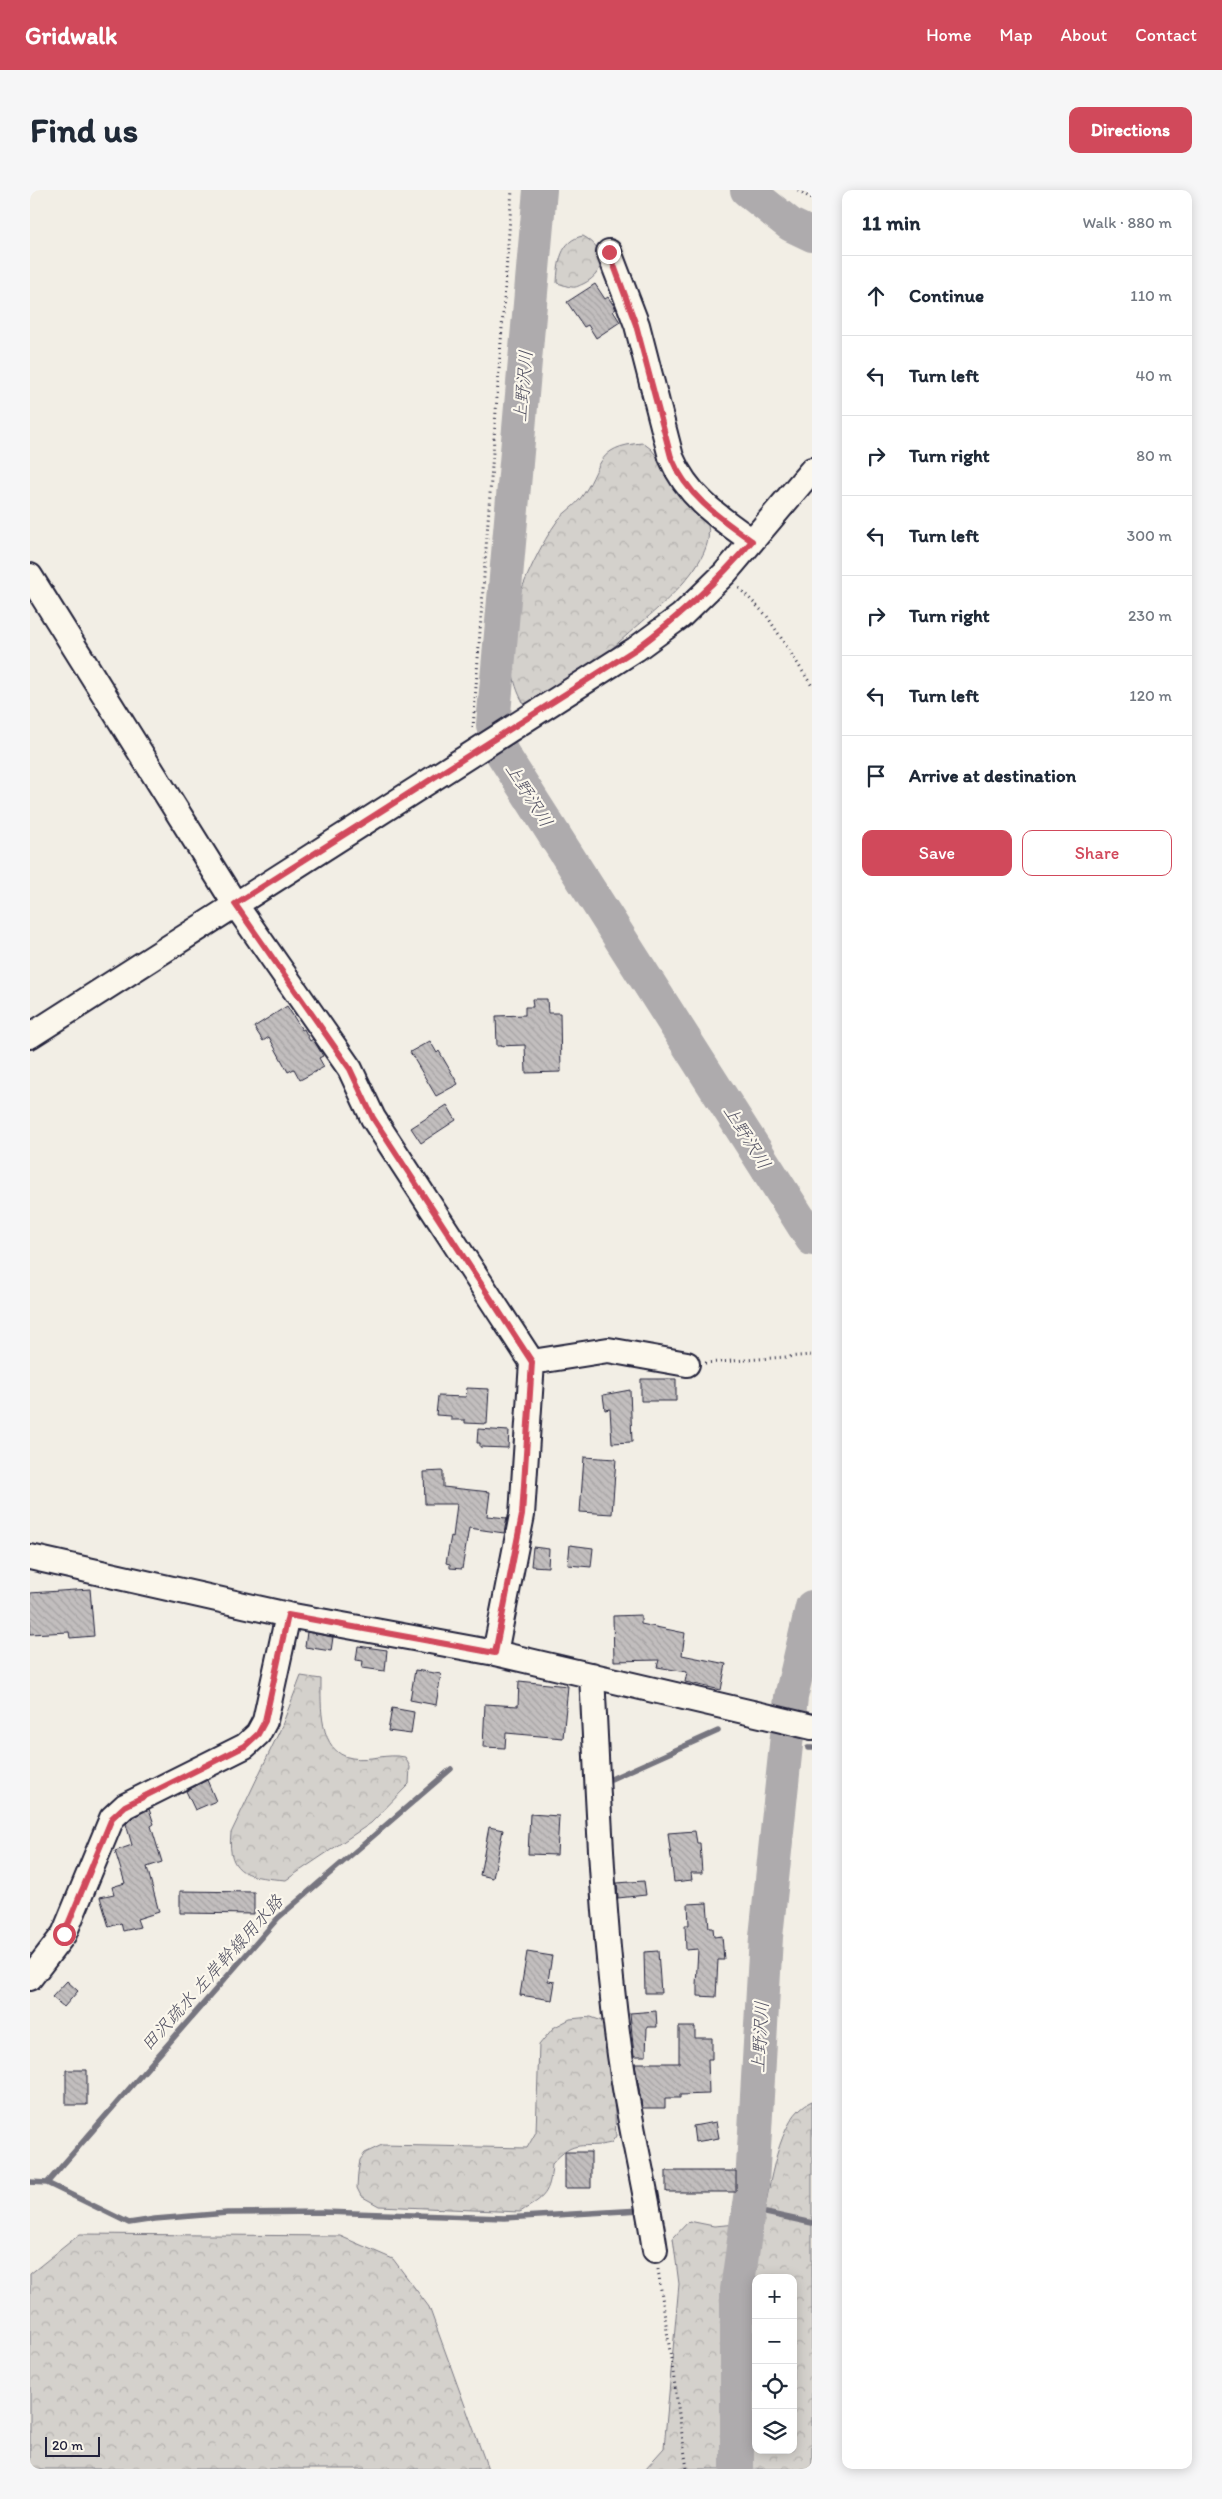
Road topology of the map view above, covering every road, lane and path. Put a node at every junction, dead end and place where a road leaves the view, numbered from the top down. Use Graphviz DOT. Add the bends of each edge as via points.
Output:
graph roads {
  1 [pos="512,190"];
  2 [pos="798,190"];
  3 [pos="812,199"];
  4 [pos="609,252"];
  5 [pos="812,470"];
  6 [pos="752,541"];
  7 [pos="725,573"];
  8 [pos="30,576"];
  9 [pos="812,686"];
  10 [pos="477,751"];
  11 [pos="235,904"];
  12 [pos="30,1036"];
  13 [pos="812,1356"];
  14 [pos="532,1362"];
  15 [pos="687,1364"];
  16 [pos="30,1557"];
  17 [pos="288,1615"];
  18 [pos="495,1653"];
  19 [pos="592,1675"];
  20 [pos="812,1726"];
  21 [pos="30,1978"];
  22 [pos="655,2250"];
  23 [pos="687,2469"];
  1 -- 10 [label="path"];
  2 -- 3 [label="path"];
  4 -- 6 [label="street" via="636,325 671,457 680,477 712,512"];
  5 -- 6 [label="street"];
  6 -- 7 [label="street"];
  7 -- 9 [label="path" via="767,616"];
  7 -- 10 [label="street" via="681,616 636,649"];
  8 -- 11 [label="street"];
  10 -- 11 [label="street"];
  11 -- 12 [label="street"];
  11 -- 14 [label="street" via="350,1069 373,1118"];
  13 -- 15 [label="path"];
  14 -- 15 [label="street" via="608,1350"];
  14 -- 18 [label="street" via="522,1515"];
  16 -- 17 [label="street"];
  17 -- 18 [label="street"];
  17 -- 21 [label="street" via="265,1721 258,1734 245,1746 125,1806 112,1818 64,1934"];
  18 -- 19 [label="street"];
  19 -- 20 [label="street"];
  19 -- 22 [label="street" via="603,1900 612,1990 624,2082"];
  22 -- 23 [label="path"];
}
